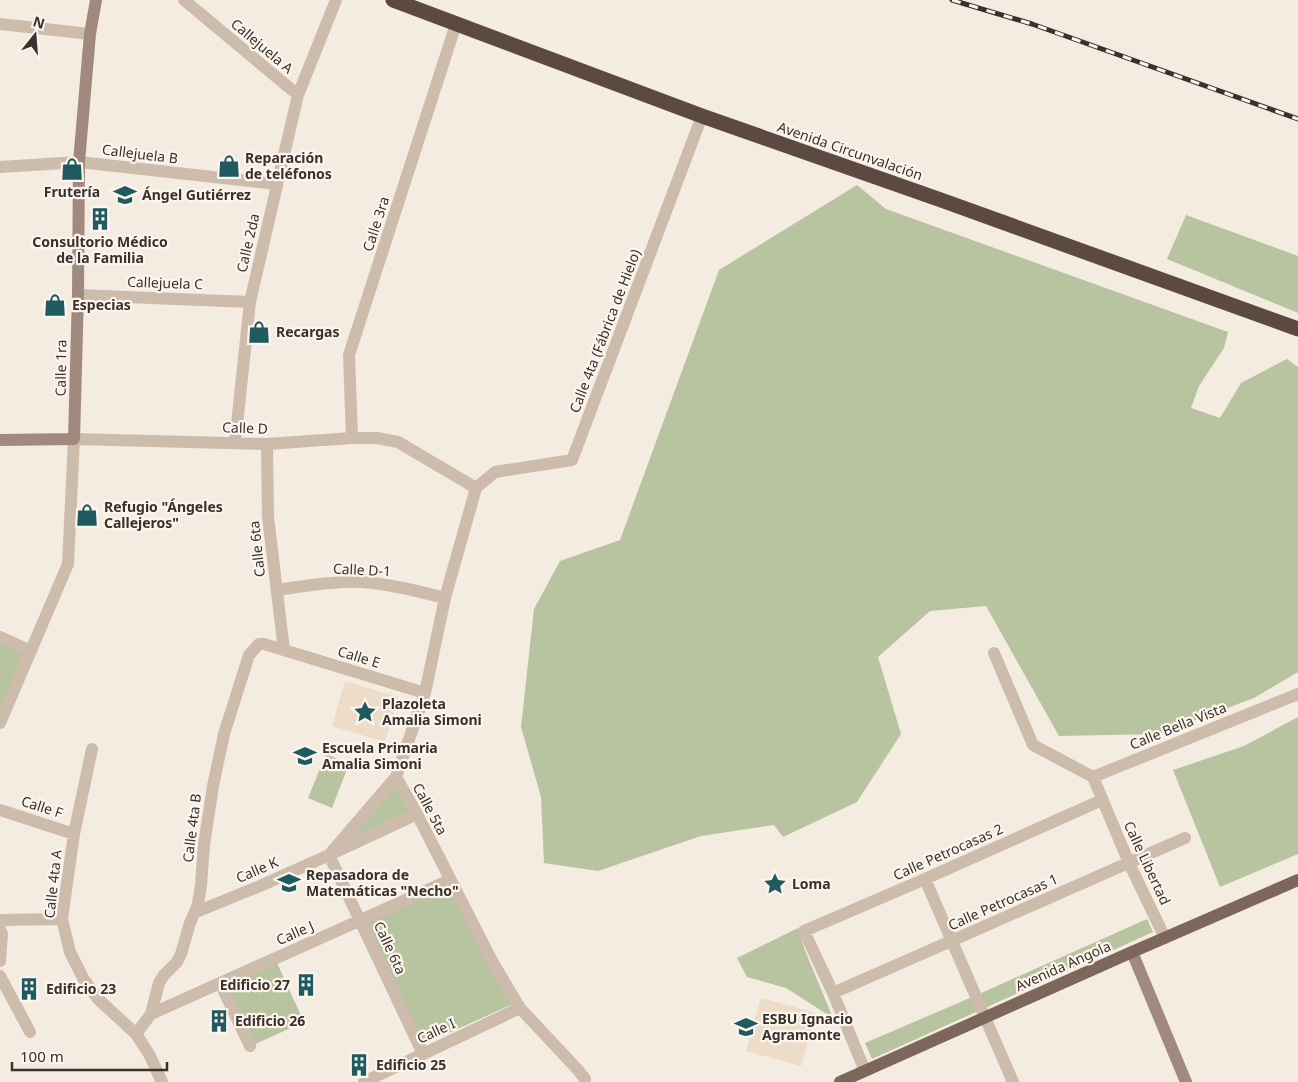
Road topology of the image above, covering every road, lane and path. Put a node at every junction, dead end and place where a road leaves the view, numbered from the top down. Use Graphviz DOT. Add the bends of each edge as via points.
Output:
graph roads {
  1 [pos="96,0"];
  2 [pos="184,0"];
  3 [pos="336,0"];
  4 [pos="393,0"];
  5 [pos="0,24"];
  6 [pos="456,24"];
  7 [pos="90,34"];
  8 [pos="298,95"];
  9 [pos="702,116"];
  10 [pos="79,162"];
  11 [pos="0,167"];
  12 [pos="277,184"];
  13 [pos="78,295"];
  14 [pos="250,302"];
  15 [pos="1298,329"];
  16 [pos="352,438"];
  17 [pos="74,439"];
  18 [pos="0,440"];
  19 [pos="235,443"];
  20 [pos="267,444"];
  21 [pos="476,488"];
  22 [pos="277,590"];
  23 [pos="445,598"];
  24 [pos="0,637"];
  25 [pos="284,650"];
  26 [pos="31,651"];
  27 [pos="994,653"];
  28 [pos="425,693"];
  29 [pos="1298,694"];
  30 [pos="0,723"];
  31 [pos="92,749"];
  32 [pos="396,777"];
  33 [pos="1093,777"];
  34 [pos="1102,800"];
  35 [pos="0,810"];
  36 [pos="417,814"];
  37 [pos="74,834"];
  38 [pos="1185,838"];
  39 [pos="329,855"];
  40 [pos="1129,863"];
  41 [pos="925,879"];
  42 [pos="450,880"];
  43 [pos="1298,880"];
  44 [pos="196,912"];
  45 [pos="0,920"];
  46 [pos="62,920"];
  47 [pos="360,920"];
  48 [pos="0,929"];
  49 [pos="1165,938"];
  50 [pos="952,940"];
  51 [pos="1132,952"];
  52 [pos="0,961"];
  53 [pos="0,976"];
  54 [pos="220,983"];
  55 [pos="833,993"];
  56 [pos="520,1008"];
  57 [pos="151,1014"];
  58 [pos="984,1018"];
  59 [pos="30,1032"];
  60 [pos="136,1034"];
  61 [pos="250,1046"];
  62 [pos="423,1054"];
  63 [pos="865,1071"];
  64 [pos="586,1081"];
  65 [pos="162,1082"];
  66 [pos="364,1082"];
  67 [pos="840,1082"];
  68 [pos="1013,1082"];
  69 [pos="1186,1082"];
  1 -- 7 [label="street, Calle 1ra"];
  2 -- 8 [label="street, Callejuela A"];
  3 -- 8 [label="street, Calle 2da"];
  4 -- 6 [label="highway, Avenida Circunvalación"];
  5 -- 7 [label="street"];
  6 -- 9 [label="highway, Avenida Circunvalación"];
  6 -- 16 [label="street, Calle 3ra" via="349,355"];
  7 -- 10 [label="street, Calle 1ra"];
  8 -- 12 [label="street, Calle 2da"];
  9 -- 15 [label="highway, Avenida Circunvalación"];
  9 -- 21 [label="street, Calle 4ta (Fábrica de Hielo)" via="572,460 495,472"];
  10 -- 11 [label="street, Callejuela B"];
  10 -- 12 [label="street, Callejuela B"];
  10 -- 13 [label="street, Calle 1ra"];
  12 -- 14 [label="street, Calle 2da"];
  13 -- 14 [label="street, Callejuela C"];
  13 -- 17 [label="street, Calle 1ra"];
  14 -- 19 [label="street, Calle 2da"];
  16 -- 20 [label="street, Calle D"];
  16 -- 21 [label="street, Calle D" via="398,442"];
  17 -- 18 [label="street, Calle D"];
  17 -- 19 [label="street, Calle D"];
  17 -- 26 [label="street, Calle 1ra" via="68,564"];
  19 -- 20 [label="street, Calle D"];
  20 -- 22 [label="street, Calle 6ta" via="268,517"];
  21 -- 23 [label="street, Calle 5ta"];
  22 -- 23 [label="street, Calle D-1" via="361,582 392,585"];
  22 -- 25 [label="street, Calle 6ta"];
  23 -- 28 [label="street, Calle 5ta"];
  24 -- 26 [label="street"];
  25 -- 28 [label="street, Calle E"];
  25 -- 44 [label="street, Calle 4ta B" via="259,644 249,655 215,772"];
  26 -- 30 [label="street, Calle 1ra"];
  27 -- 33 [label="street" via="1033,745"];
  28 -- 32 [label="street, Calle 5ta"];
  29 -- 33 [label="street, Calle Bella Vista"];
  31 -- 37 [label="street, Calle 4ta A"];
  32 -- 36 [label="street, Calle 5ta"];
  32 -- 39 [label="street, Calle K"];
  33 -- 34 [label="street"];
  34 -- 40 [label="street, Calle Libertad"];
  34 -- 41 [label="street, Calle Petrocasas 2"];
  35 -- 37 [label="street, Calle F"];
  36 -- 39 [label="street, Calle K"];
  36 -- 42 [label="street, Calle 5ta"];
  37 -- 46 [label="street, Calle 4ta A"];
  38 -- 40 [label="street, Calle Petrocasas 1"];
  39 -- 44 [label="street, Calle K"];
  39 -- 47 [label="street, Calle 6ta"];
  40 -- 49 [label="street, Calle Libertad"];
  40 -- 50 [label="street, Calle Petrocasas 1"];
  41 -- 50 [label="street"];
  41 -- 55 [label="street, Calle Petrocasas 2" via="804,931"];
  42 -- 47 [label="street, Calle J"];
  42 -- 56 [label="street, Calle 5ta"];
  43 -- 49 [label="main road, Avenida Angola"];
  44 -- 57 [label="street, Calle 4ta B" via="177,962 159,982"];
  45 -- 46 [label="street"];
  46 -- 60 [label="street, Calle 4ta A" via="70,952 83,978 98,999"];
  47 -- 54 [label="street, Calle J"];
  47 -- 62 [label="street, Calle 6ta"];
  48 -- 52 [label="street"];
  49 -- 51 [label="main road, Avenida Angola"];
  50 -- 55 [label="street, Calle Petrocasas 1"];
  50 -- 58 [label="street"];
  51 -- 58 [label="main road, Avenida Angola"];
  51 -- 69 [label="street"];
  53 -- 59 [label="street"];
  54 -- 57 [label="street, Calle J"];
  54 -- 61 [label="street"];
  55 -- 63 [label="street"];
  56 -- 62 [label="street, Calle I"];
  56 -- 64 [label="street, Calle 5ta"];
  57 -- 60 [label="street, Calle 4ta B"];
  58 -- 63 [label="main road, Avenida Angola"];
  58 -- 68 [label="street"];
  60 -- 65 [label="street, Calle 4ta A"];
  62 -- 66 [label="street, Calle I"];
  63 -- 67 [label="main road, Avenida Angola"];
}
